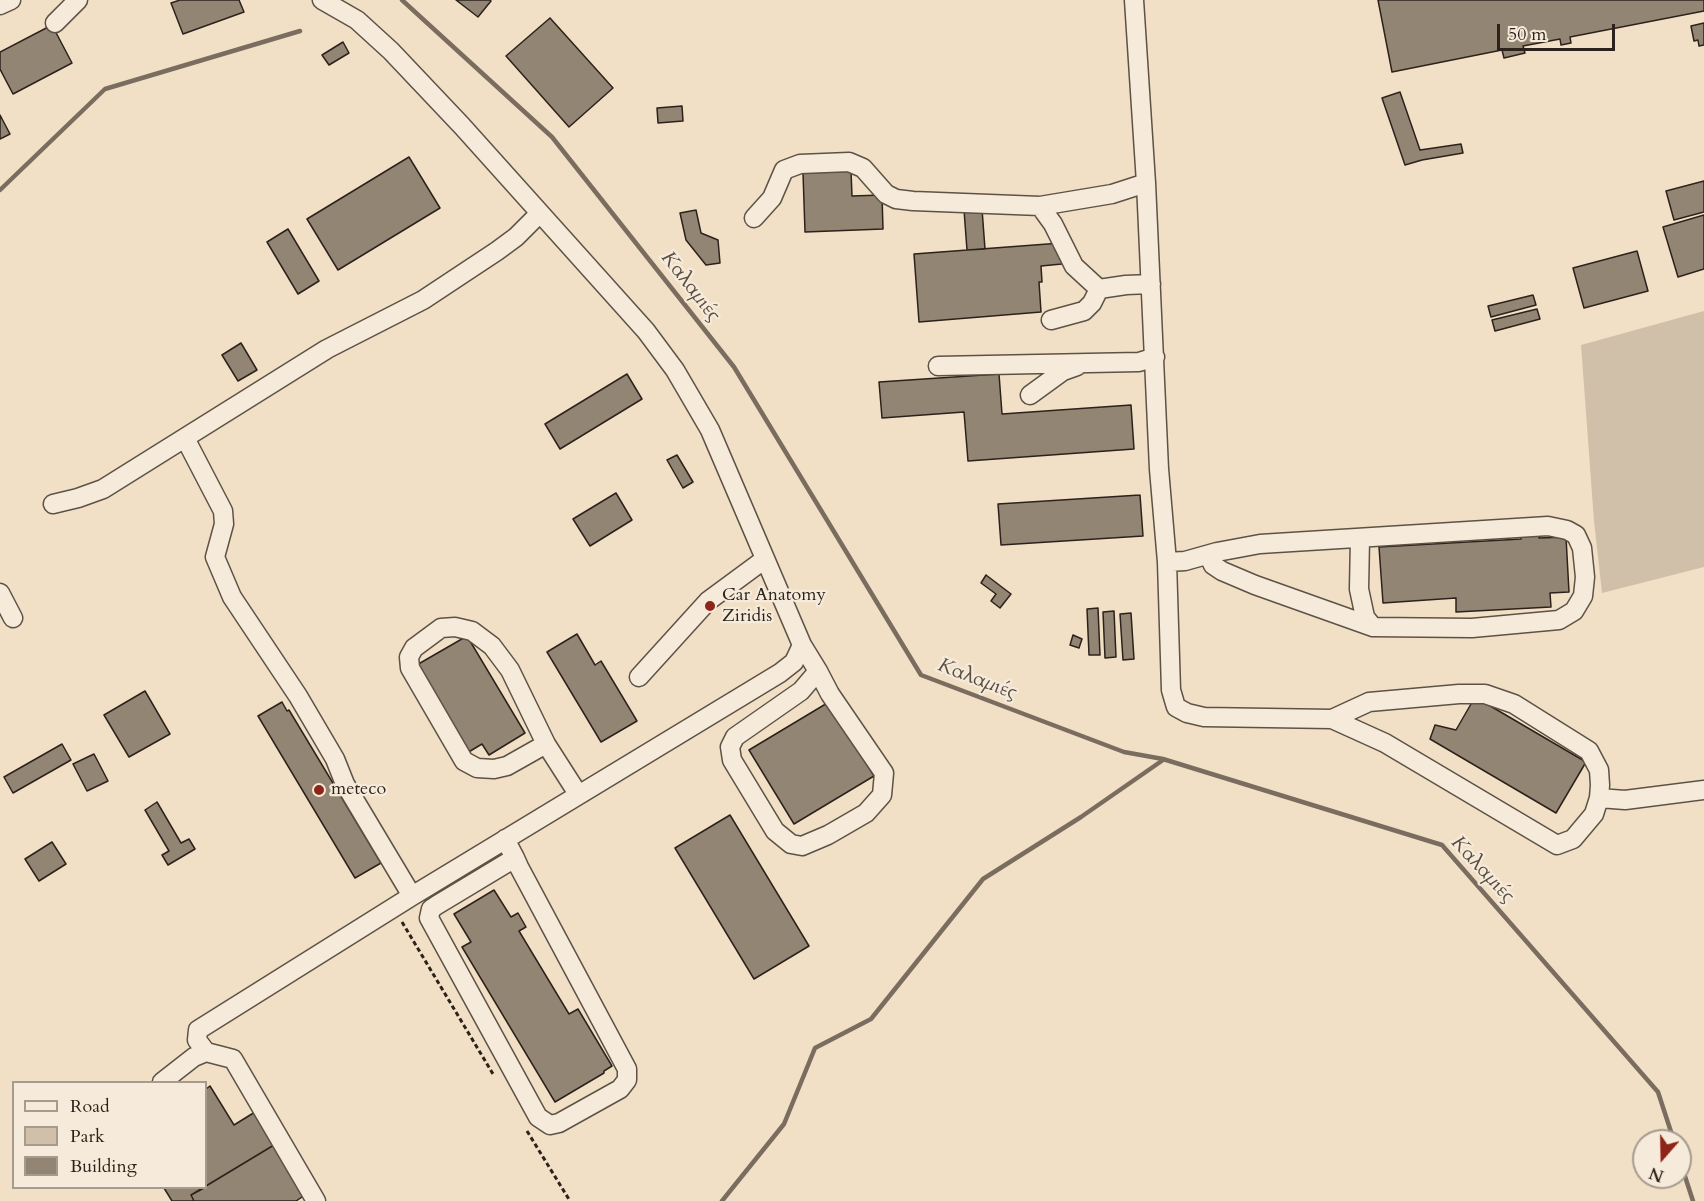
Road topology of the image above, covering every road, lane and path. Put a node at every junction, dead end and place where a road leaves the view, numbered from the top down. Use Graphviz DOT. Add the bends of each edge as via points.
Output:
graph roads {
  1 [pos="11,0"];
  2 [pos="78,0"];
  3 [pos="322,0"];
  4 [pos="1134,0"];
  5 [pos="0,5"];
  6 [pos="55,23"];
  7 [pos="1146,183"];
  8 [pos="1040,206"];
  9 [pos="540,213"];
  10 [pos="754,218"];
  11 [pos="1150,284"];
  12 [pos="1099,289"];
  13 [pos="1051,320"];
  14 [pos="1155,357"];
  15 [pos="1084,363"];
  16 [pos="939,366"];
  17 [pos="1030,396"];
  18 [pos="185,438"];
  19 [pos="53,504"];
  20 [pos="1360,539"];
  21 [pos="1209,556"];
  22 [pos="765,559"];
  23 [pos="1167,562"];
  24 [pos="0,593"];
  25 [pos="13,618"];
  26 [pos="1373,627"];
  27 [pos="802,645"];
  28 [pos="818,671"];
  29 [pos="639,677"];
  30 [pos="1332,719"];
  31 [pos="546,744"];
  32 [pos="1704,790"];
  33 [pos="578,794"];
  34 [pos="1599,798"];
  35 [pos="505,839"];
  36 [pos="515,858"];
  37 [pos="412,896"];
  38 [pos="394,908"];
  39 [pos="201,1046"];
  40 [pos="497,1080"];
  41 [pos="164,1081"];
  42 [pos="527,1130"];
  43 [pos="316,1201"];
  44 [pos="570,1201"];
  1 -- 5 [label="street"];
  2 -- 6 [label="street"];
  3 -- 9 [label="street" via="357,20 391,51"];
  4 -- 7 [label="street"];
  7 -- 8 [label="street" via="1112,194"];
  7 -- 11 [label="street"];
  8 -- 10 [label="street" via="896,199 886,194 863,168 849,162 800,164 784,170 772,198"];
  8 -- 12 [label="street" via="1074,266"];
  9 -- 18 [label="street" via="497,251 430,295 327,349"];
  9 -- 22 [label="street" via="646,331 675,370 710,430"];
  11 -- 12 [label="street"];
  11 -- 14 [label="street"];
  12 -- 13 [label="street" via="1084,311"];
  14 -- 15 [label="street" via="1139,362"];
  14 -- 23 [label="street"];
  15 -- 16 [label="street"];
  15 -- 17 [label="street" via="1063,371"];
  18 -- 19 [label="street" via="103,489"];
  18 -- 37 [label="street" via="223,512 224,524 215,557 232,597 298,696"];
  20 -- 21 [label="street" via="1260,544"];
  20 -- 26 [label="street" via="1359,589 1365,616"];
  20 -- 26 [label="street" via="1548,526 1576,535 1582,548 1583,596 1574,610 1558,620 1472,628"];
  21 -- 23 [label="street"];
  21 -- 26 [label="street" via="1222,571"];
  22 -- 27 [label="street"];
  22 -- 29 [label="street" via="708,601"];
  23 -- 30 [label="street" via="1176,707 1204,717"];
  24 -- 25 [label="street"];
  27 -- 28 [label="street"];
  27 -- 33 [label="street" via="794,662 780,673"];
  28 -- 28 [label="street" via="884,772 882,795 866,813 802,846 790,844 775,831 732,760 730,747 735,738 801,690"];
  30 -- 34 [label="street" via="1385,743 1557,845 1573,839 1583,828 1594,814"];
  30 -- 34 [label="street" via="1369,702 1485,694 1514,704 1589,752 1599,770"];
  31 -- 31 [label="street" via="510,670 492,646 472,631 441,628 414,648 409,657 410,668 464,761 477,768 494,769"];
  31 -- 33 [label="street"];
  32 -- 34 [label="street" via="1625,800"];
  33 -- 35 [label="street"];
  35 -- 36 [label="street"];
  35 -- 37 [label="street"];
  36 -- 36 [label="street" via="627,1069 627,1080 620,1089 550,1125 538,1117 429,918 436,905"];
  37 -- 38 [label="street"];
  38 -- 39 [label="street" via="198,1030"];
  38 -- 40 [label="path"];
  39 -- 41 [label="street" via="194,1057"];
  39 -- 43 [label="street" via="233,1059"];
  42 -- 44 [label="path"];
}
